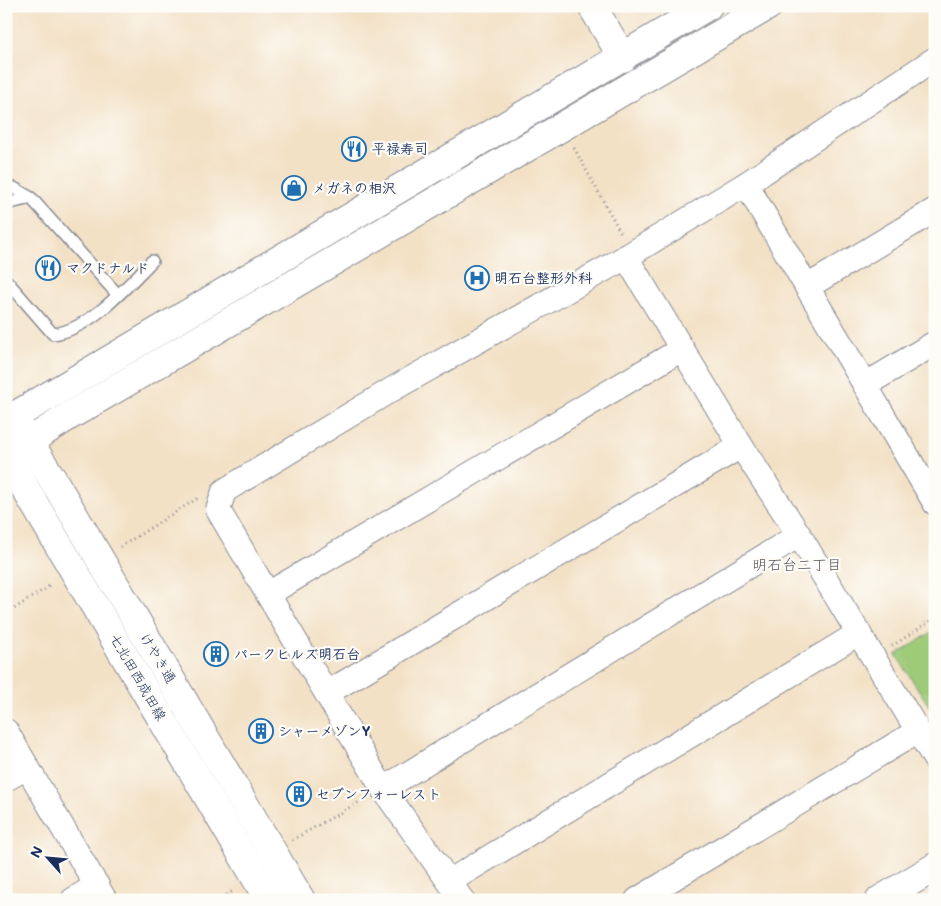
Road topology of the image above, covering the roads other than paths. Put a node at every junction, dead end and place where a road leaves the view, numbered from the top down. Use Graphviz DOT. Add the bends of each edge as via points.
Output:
graph roads {
  1 [pos="592,6"];
  2 [pos="708,6"];
  3 [pos="768,6"];
  4 [pos="623,58"];
  5 [pos="935,59"];
  6 [pos="746,184"];
  7 [pos="6,187"];
  8 [pos="31,198"];
  9 [pos="6,204"];
  10 [pos="935,210"];
  11 [pos="629,255"];
  12 [pos="152,261"];
  13 [pos="6,280"];
  14 [pos="807,287"];
  15 [pos="118,295"];
  16 [pos="935,343"];
  17 [pos="682,349"];
  18 [pos="865,385"];
  19 [pos="8,414"];
  20 [pos="29,441"];
  21 [pos="741,446"];
  22 [pos="6,456"];
  23 [pos="931,490"];
  24 [pos="799,534"];
  25 [pos="268,594"];
  26 [pos="858,633"];
  27 [pos="327,693"];
  28 [pos="6,731"];
  29 [pos="918,731"];
  30 [pos="935,759"];
  31 [pos="27,767"];
  32 [pos="6,779"];
  33 [pos="383,789"];
  34 [pos="935,867"];
  35 [pos="456,890"];
  36 [pos="101,893"];
  37 [pos="73,900"];
  38 [pos="269,900"];
  39 [pos="301,900"];
  40 [pos="637,900"];
  41 [pos="880,900"];
  1 -- 4 [label="street"];
  2 -- 4 [label="street"];
  3 -- 20 [label="street"];
  4 -- 19 [label="street"];
  5 -- 6 [label="street"];
  6 -- 11 [label="street"];
  6 -- 14 [label="street"];
  7 -- 8 [label="lane"];
  8 -- 9 [label="lane"];
  8 -- 15 [label="lane"];
  10 -- 14 [label="street"];
  11 -- 17 [label="street"];
  11 -- 25 [label="street" via="391,390 224,491 218,510"];
  12 -- 15 [label="lane"];
  13 -- 15 [label="lane" via="53,334 67,332"];
  14 -- 18 [label="street"];
  16 -- 18 [label="street"];
  17 -- 21 [label="street"];
  17 -- 25 [label="street"];
  18 -- 23 [label="street"];
  19 -- 20 [label="street, けやき通"];
  20 -- 22 [label="street"];
  20 -- 39 [label="street, けやき通"];
  21 -- 24 [label="street"];
  21 -- 27 [label="street"];
  22 -- 38 [label="street, 七北田西成田線"];
  24 -- 26 [label="street"];
  24 -- 33 [label="street"];
  25 -- 27 [label="street"];
  26 -- 29 [label="street"];
  26 -- 35 [label="street"];
  27 -- 33 [label="street"];
  28 -- 31 [label="street"];
  29 -- 30 [label="street"];
  29 -- 40 [label="street"];
  31 -- 32 [label="street"];
  31 -- 36 [label="street"];
  33 -- 35 [label="street"];
  34 -- 41 [label="street"];
  36 -- 37 [label="street"];
}
